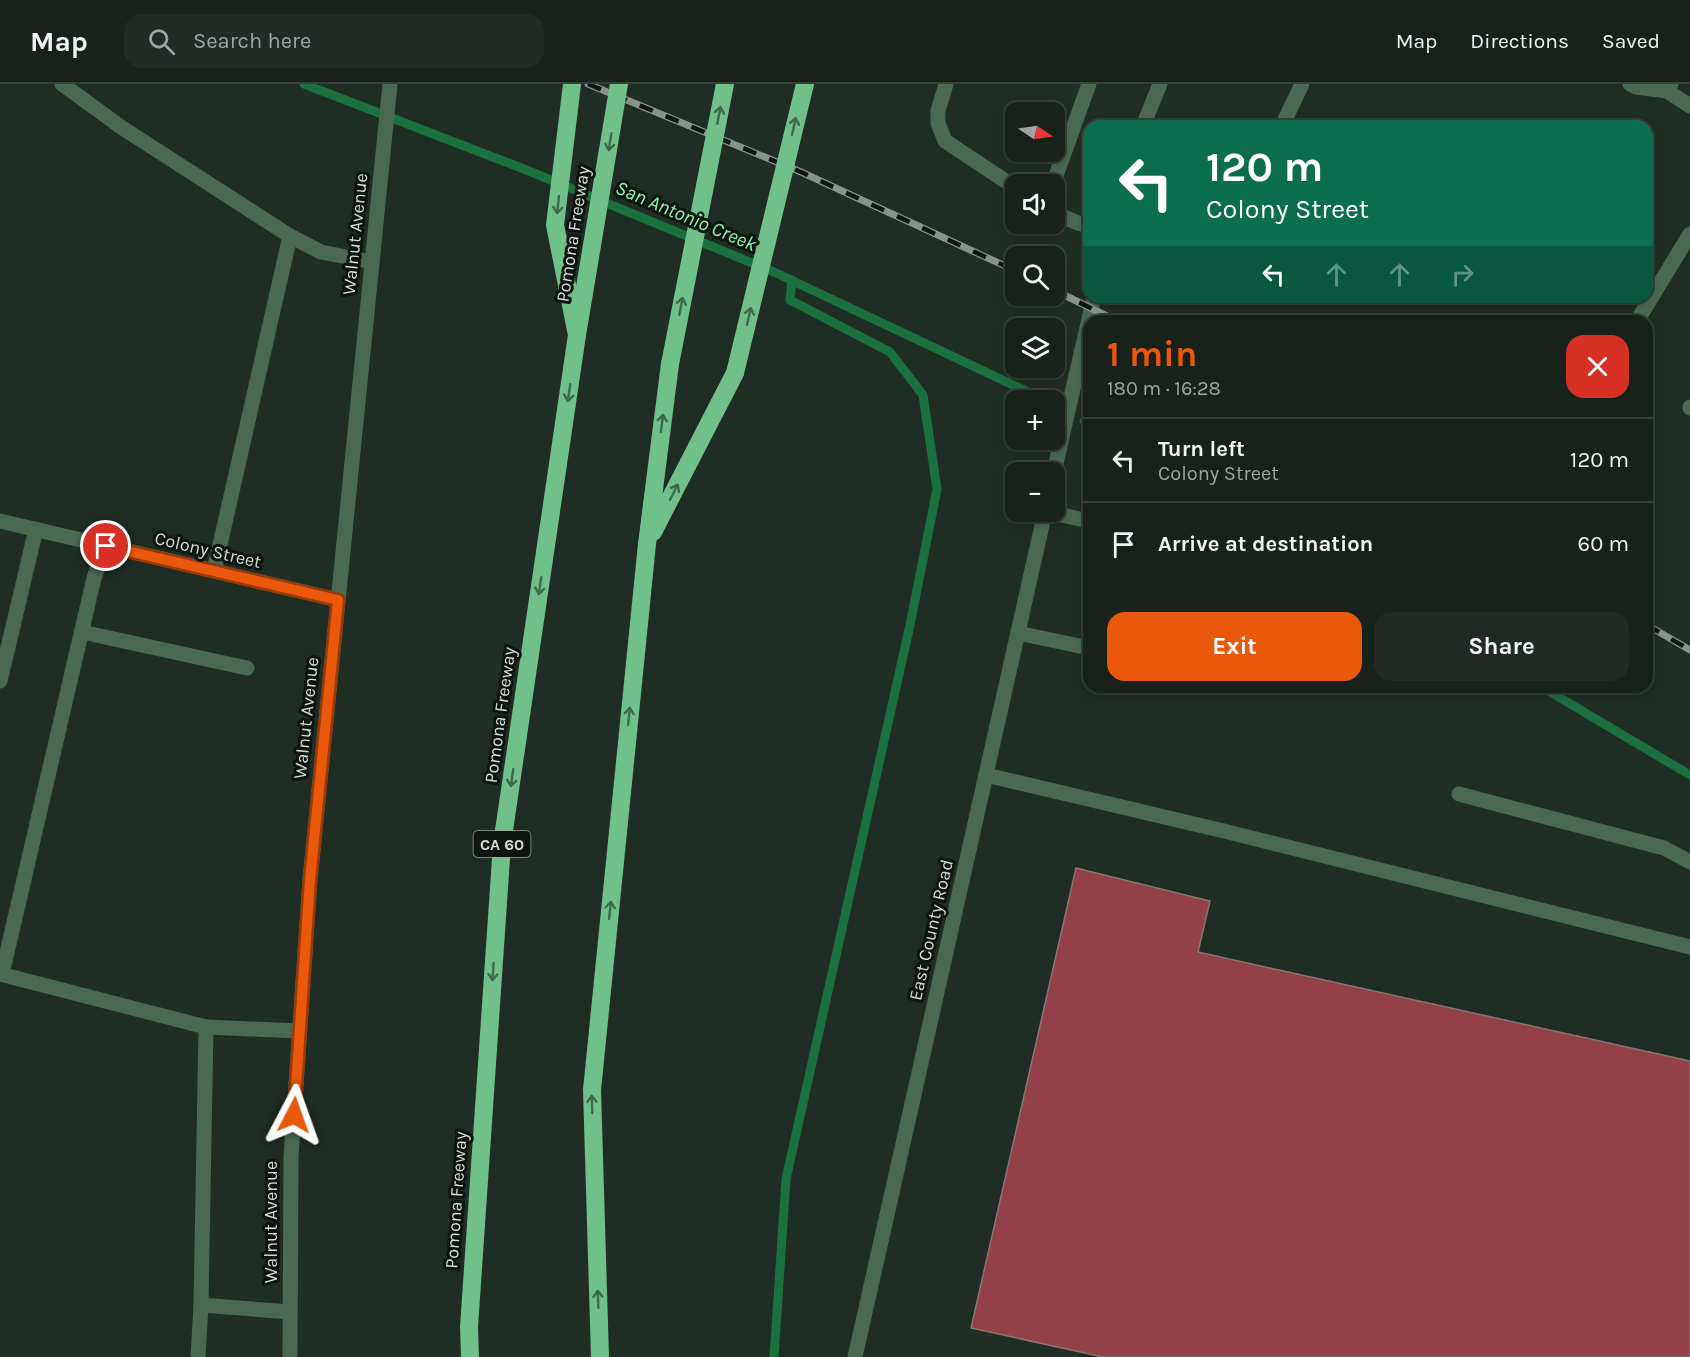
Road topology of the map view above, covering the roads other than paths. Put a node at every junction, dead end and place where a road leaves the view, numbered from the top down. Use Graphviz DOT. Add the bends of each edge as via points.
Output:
graph roads {
  1 [pos="62,84"];
  2 [pos="572,84"];
  3 [pos="619,84"];
  4 [pos="725,84"];
  5 [pos="805,84"];
  6 [pos="946,84"];
  7 [pos="1089,84"];
  8 [pos="1160,84"];
  9 [pos="1302,84"];
  10 [pos="1630,84"];
  11 [pos="390,85"];
  12 [pos="1669,88"];
  13 [pos="1690,106"];
  14 [pos="1145,120"];
  15 [pos="1285,120"];
  16 [pos="1057,174"];
  17 [pos="1005,181"];
  18 [pos="1065,218"];
  19 [pos="1083,224"];
  20 [pos="1690,234"];
  21 [pos="291,236"];
  22 [pos="372,262"];
  23 [pos="1653,295"];
  24 [pos="577,335"];
  25 [pos="1083,345"];
  26 [pos="1056,462"];
  27 [pos="1065,516"];
  28 [pos="1083,520"];
  29 [pos="0,521"];
  30 [pos="1045,522"];
  31 [pos="36,529"];
  32 [pos="647,544"];
  33 [pos="106,546"];
  34 [pos="214,571"];
  35 [pos="338,600"];
  36 [pos="82,632"];
  37 [pos="1018,633"];
  38 [pos="1083,647"];
  39 [pos="247,668"];
  40 [pos="0,681"];
  41 [pos="986,775"];
  42 [pos="1459,794"];
  43 [pos="1690,862"];
  44 [pos="1690,947"];
  45 [pos="1,974"];
  46 [pos="206,1028"];
  47 [pos="299,1031"];
  48 [pos="201,1305"];
  49 [pos="290,1312"];
  50 [pos="198,1357"];
  51 [pos="290,1357"];
  52 [pos="470,1357"];
  53 [pos="600,1357"];
  54 [pos="855,1357"];
  1 -- 21 [label="street"];
  2 -- 24 [label="highway, one-way" via="555,225"];
  3 -- 24 [label="highway, Pomona Freeway / CA 60, one-way, bridge"];
  32 -- 4 [label="highway, one-way, bridge" via="670,364"];
  32 -- 5 [label="highway, one-way, bridge" via="735,373"];
  6 -- 17 [label="street" via="938,111 945,141"];
  7 -- 16 [label="street"];
  8 -- 14 [label="street"];
  9 -- 15 [label="street"];
  10 -- 12 [label="street"];
  11 -- 22 [label="street, Walnut Avenue"];
  12 -- 13 [label="street"];
  18 -- 19 [label="street"];
  20 -- 23 [label="street"];
  21 -- 22 [label="street" via="321,252"];
  21 -- 34 [label="street"];
  22 -- 35 [label="street, Walnut Avenue"];
  24 -- 52 [label="highway, Pomona Freeway / CA 60, one-way" via="502,844"];
  25 -- 26 [label="street"];
  27 -- 28 [label="street"];
  29 -- 31 [label="street, Colony Street"];
  30 -- 37 [label="street, East County Road"];
  31 -- 33 [label="street, Colony Street"];
  31 -- 40 [label="street"];
  53 -- 32 [label="highway, one-way" via="592,1090"];
  33 -- 34 [label="street, Colony Street"];
  33 -- 36 [label="street"];
  34 -- 35 [label="street, Colony Street"];
  35 -- 47 [label="street, Walnut Avenue"];
  36 -- 39 [label="street"];
  36 -- 45 [label="street"];
  37 -- 38 [label="street"];
  37 -- 41 [label="street, East County Road"];
  41 -- 44 [label="street"];
  41 -- 54 [label="street, East County Road"];
  42 -- 43 [label="street" via="1664,848"];
  45 -- 46 [label="street"];
  46 -- 47 [label="street"];
  46 -- 48 [label="street"];
  47 -- 49 [label="street, Walnut Avenue" via="291,1157"];
  48 -- 49 [label="street"];
  48 -- 50 [label="street"];
  49 -- 51 [label="street, Walnut Avenue"];
}
